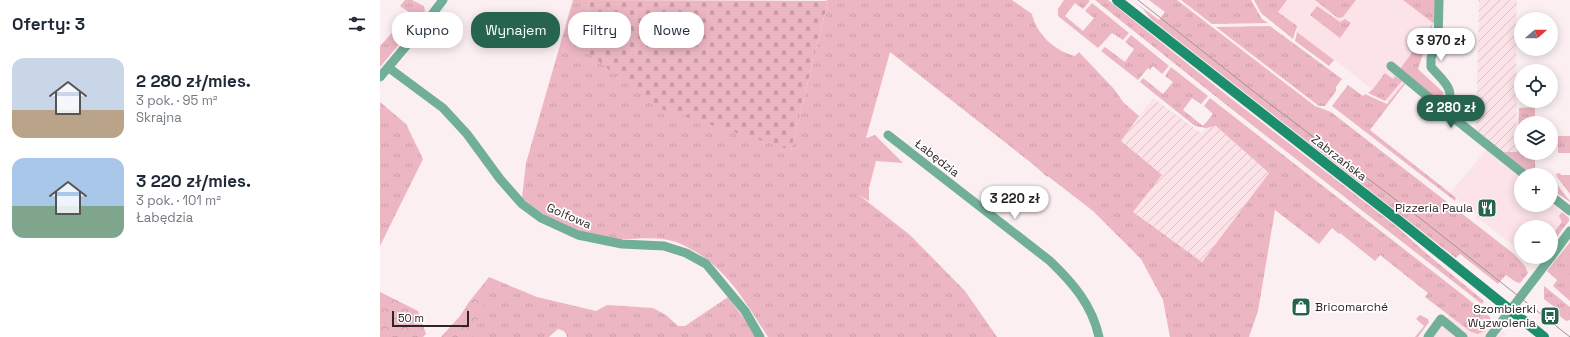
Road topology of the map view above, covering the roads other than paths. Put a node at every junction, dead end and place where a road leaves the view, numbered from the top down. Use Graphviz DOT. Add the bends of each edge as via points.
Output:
graph roads {
  1 [pos="443,0"];
  2 [pos="1117,0"];
  3 [pos="1439,0"];
  4 [pos="1391,66"];
  5 [pos="390,68"];
  6 [pos="380,77"];
  7 [pos="1445,111"];
  8 [pos="888,135"];
  9 [pos="1516,168"];
  10 [pos="1558,202"];
  11 [pos="1570,211"];
  12 [pos="1570,231"];
  13 [pos="1558,247"];
  14 [pos="1546,264"];
  15 [pos="1510,310"];
  16 [pos="760,337"];
  17 [pos="1099,337"];
  18 [pos="1428,337"];
  19 [pos="1463,337"];
  20 [pos="1490,337"];
  21 [pos="1544,337"];
  1 -- 5 [label="street"];
  2 -- 15 [label="main road, Zabrzańska"];
  3 -- 7 [label="street" via="1438,42 1431,58 1431,67 1451,94"];
  4 -- 7 [label="street"];
  5 -- 6 [label="street"];
  5 -- 16 [label="street, Golfowa" via="443,108 467,134 522,204 541,218 578,235 622,244 664,246 686,253 706,264 745,311"];
  7 -- 9 [label="street"];
  8 -- 17 [label="street, Łabędzia" via="1050,261 1069,279 1090,311"];
  10 -- 11 [label="street"];
  12 -- 13 [label="street"];
  14 -- 15 [label="street"];
  15 -- 20 [label="street"];
  15 -- 21 [label="main road, Zabrzańska"];
  18 -- 19 [label="street" via="1441,319"];
}
